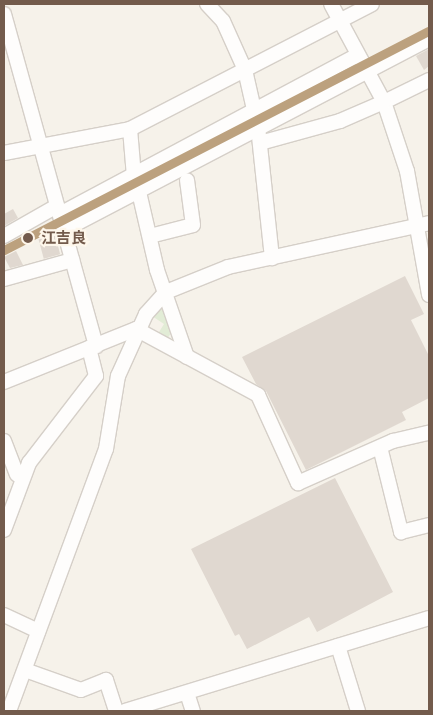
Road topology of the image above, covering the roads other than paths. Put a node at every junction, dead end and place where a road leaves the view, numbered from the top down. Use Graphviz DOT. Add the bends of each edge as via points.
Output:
graph roads {
  1 [pos="207,4"];
  2 [pos="331,4"];
  3 [pos="372,4"];
  4 [pos="4,14"];
  5 [pos="340,20"];
  6 [pos="429,39"];
  7 [pos="356,56"];
  8 [pos="245,70"];
  9 [pos="366,73"];
  10 [pos="429,80"];
  11 [pos="384,102"];
  12 [pos="254,112"];
  13 [pos="130,129"];
  14 [pos="260,137"];
  15 [pos="40,144"];
  16 [pos="4,153"];
  17 [pos="134,177"];
  18 [pos="187,180"];
  19 [pos="139,192"];
  20 [pos="59,210"];
  21 [pos="423,225"];
  22 [pos="64,230"];
  23 [pos="4,236"];
  24 [pos="150,236"];
  25 [pos="272,258"];
  26 [pos="72,260"];
  27 [pos="4,279"];
  28 [pos="166,292"];
  29 [pos="429,295"];
  30 [pos="136,329"];
  31 [pos="93,347"];
  32 [pos="187,357"];
  33 [pos="4,382"];
  34 [pos="429,433"];
  35 [pos="4,441"];
  36 [pos="380,447"];
  37 [pos="14,477"];
  38 [pos="429,525"];
  39 [pos="4,530"];
  40 [pos="4,615"];
  41 [pos="429,618"];
  42 [pos="39,631"];
  43 [pos="338,646"];
  44 [pos="25,670"];
  45 [pos="187,693"];
  46 [pos="9,711"];
  47 [pos="116,711"];
  48 [pos="125,711"];
  49 [pos="193,711"];
  50 [pos="358,711"];
  1 -- 8 [label="street" via="223,21"];
  2 -- 5 [label="street"];
  3 -- 5 [label="street"];
  4 -- 15 [label="street"];
  5 -- 7 [label="street"];
  5 -- 8 [label="street"];
  6 -- 9 [label="street"];
  7 -- 9 [label="street"];
  7 -- 12 [label="street"];
  8 -- 12 [label="street"];
  8 -- 13 [label="street"];
  9 -- 11 [label="street"];
  9 -- 14 [label="street"];
  10 -- 11 [label="street"];
  11 -- 14 [label="street" via="340,121"];
  11 -- 21 [label="street"];
  12 -- 14 [label="street"];
  12 -- 17 [label="street"];
  13 -- 15 [label="street"];
  13 -- 17 [label="street"];
  14 -- 19 [label="street"];
  14 -- 25 [label="street"];
  15 -- 16 [label="street"];
  15 -- 20 [label="street"];
  17 -- 20 [label="street"];
  18 -- 24 [label="street" via="194,225"];
  19 -- 22 [label="street"];
  19 -- 24 [label="street"];
  20 -- 22 [label="street"];
  20 -- 23 [label="street"];
  21 -- 25 [label="street"];
  21 -- 29 [label="street"];
  22 -- 26 [label="street"];
  24 -- 28 [label="street"];
  25 -- 28 [label="street" via="228,266"];
  26 -- 27 [label="street"];
  26 -- 31 [label="street"];
  28 -- 30 [label="street"];
  28 -- 32 [label="street"];
  30 -- 31 [label="street"];
  30 -- 32 [label="street"];
  30 -- 42 [label="street" via="118,376 106,449"];
  31 -- 33 [label="street"];
  31 -- 37 [label="street" via="96,376"];
  32 -- 36 [label="street" via="258,395 298,483"];
  34 -- 36 [label="street"];
  35 -- 37 [label="street"];
  36 -- 38 [label="street" via="401,532"];
  37 -- 39 [label="street"];
  40 -- 42 [label="street"];
  41 -- 43 [label="street"];
  42 -- 44 [label="street"];
  43 -- 45 [label="street"];
  43 -- 50 [label="street"];
  44 -- 46 [label="street"];
  44 -- 47 [label="street" via="81,690 106,680"];
  45 -- 48 [label="street"];
  45 -- 49 [label="street"];
}
